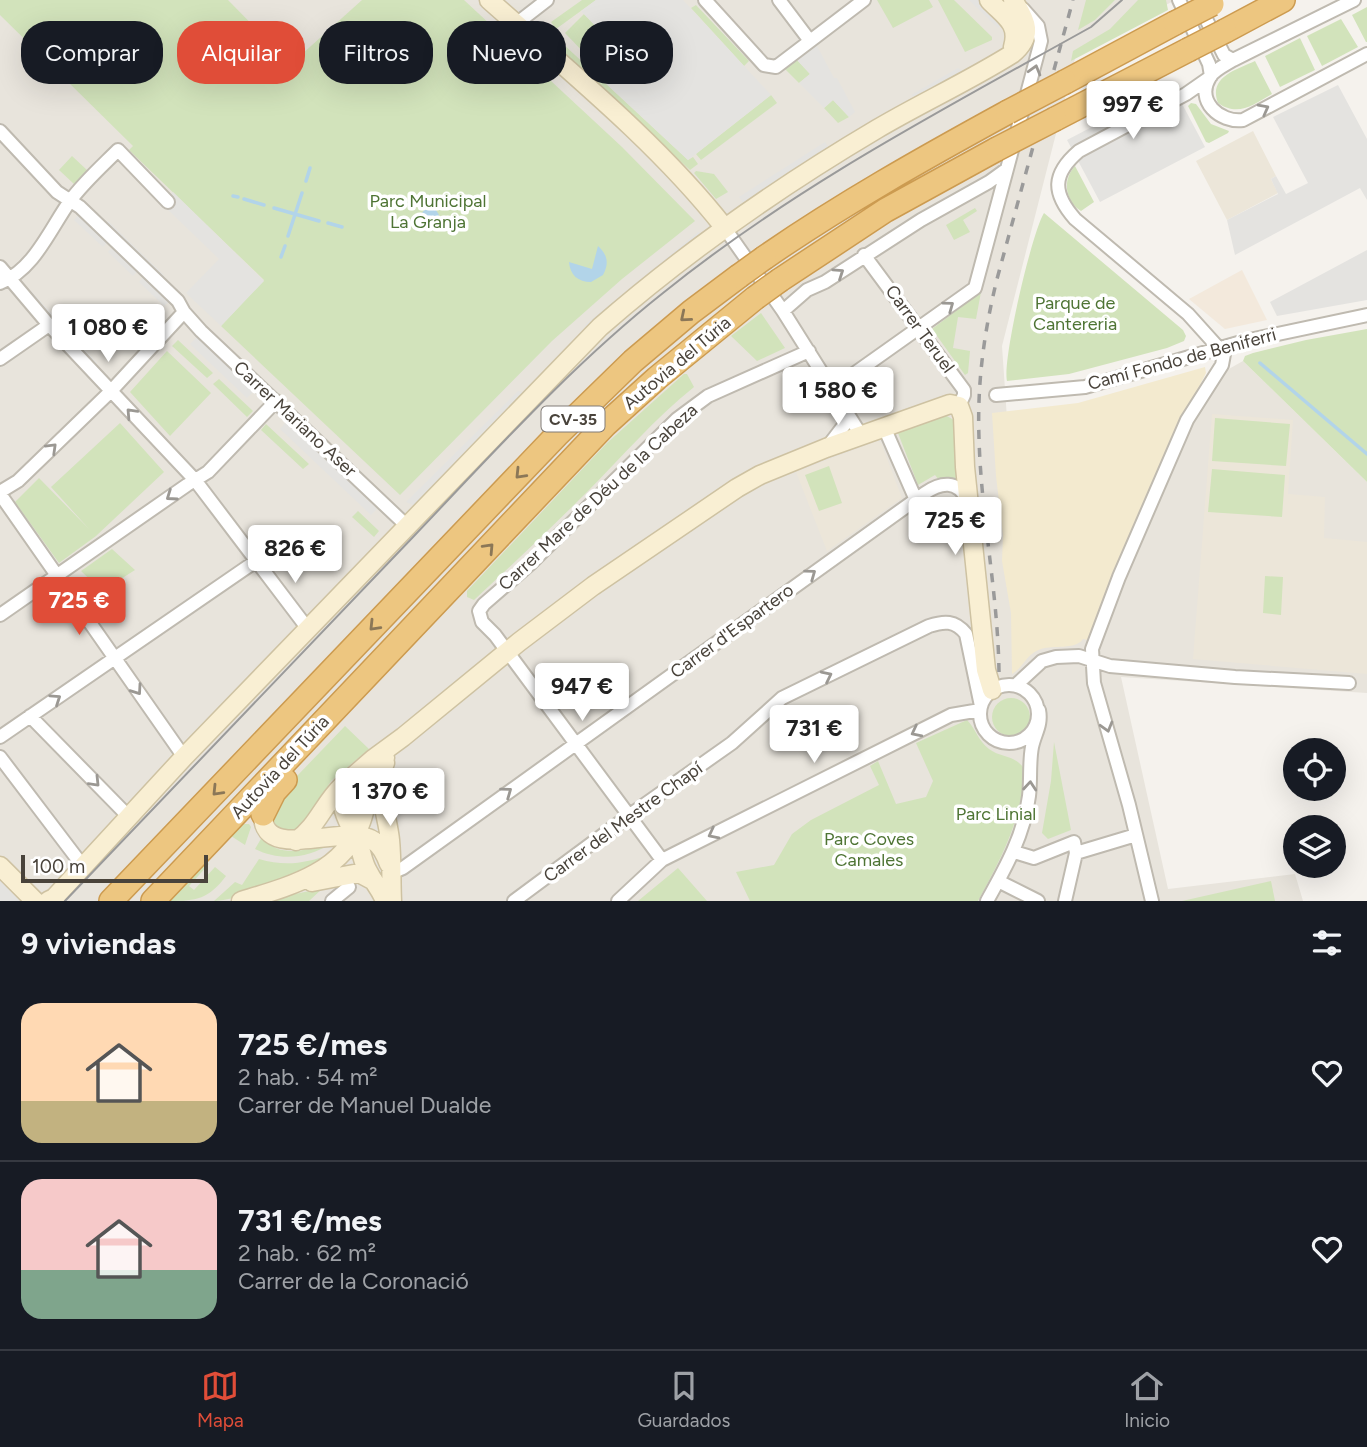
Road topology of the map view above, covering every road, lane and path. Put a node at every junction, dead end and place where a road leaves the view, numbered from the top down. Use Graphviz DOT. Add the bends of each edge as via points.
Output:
graph roads {
  1 [pos="489,0"];
  2 [pos="547,0"];
  3 [pos="705,0"];
  4 [pos="779,0"];
  5 [pos="864,0"];
  6 [pos="989,0"];
  7 [pos="1013,0"];
  8 [pos="1179,0"];
  9 [pos="1283,0"];
  10 [pos="1354,0"];
  11 [pos="1210,1"];
  12 [pos="513,21"];
  13 [pos="520,21"];
  14 [pos="810,41"];
  15 [pos="1367,54"];
  16 [pos="1233,60"];
  17 [pos="1002,61"];
  18 [pos="566,69"];
  19 [pos="1210,77"];
  20 [pos="1186,94"];
  21 [pos="1207,101"];
  22 [pos="0,131"];
  23 [pos="1002,159"];
  24 [pos="70,200"];
  25 [pos="168,202"];
  26 [pos="724,228"];
  27 [pos="864,255"];
  28 [pos="0,267"];
  29 [pos="5,281"];
  30 [pos="783,311"];
  31 [pos="184,312"];
  32 [pos="1367,315"];
  33 [pos="49,325"];
  34 [pos="920,328"];
  35 [pos="1219,348"];
  36 [pos="809,351"];
  37 [pos="0,359"];
  38 [pos="834,388"];
  39 [pos="111,391"];
  40 [pos="996,396"];
  41 [pos="275,401"];
  42 [pos="843,403"];
  43 [pos="959,406"];
  44 [pos="884,427"];
  45 [pos="862,435"];
  46 [pos="826,448"];
  47 [pos="195,480"];
  48 [pos="0,493"];
  49 [pos="916,500"];
  50 [pos="969,503"];
  51 [pos="407,526"];
  52 [pos="256,561"];
  53 [pos="57,576"];
  54 [pos="0,615"];
  55 [pos="308,629"];
  56 [pos="506,651"];
  57 [pos="116,659"];
  58 [pos="1091,660"];
  59 [pos="1033,668"];
  60 [pos="1349,683"];
  61 [pos="1016,685"];
  62 [pos="992,690"];
  63 [pos="1030,692"];
  64 [pos="980,708"];
  65 [pos="1039,710"];
  66 [pos="30,716"];
  67 [pos="321,723"];
  68 [pos="0,737"];
  69 [pos="403,737"];
  70 [pos="576,742"];
  71 [pos="185,756"];
  72 [pos="0,757"];
  73 [pos="351,779"];
  74 [pos="263,814"];
  75 [pos="629,815"];
  76 [pos="128,816"];
  77 [pos="1136,835"];
  78 [pos="296,841"];
  79 [pos="357,841"];
  80 [pos="1075,848"];
  81 [pos="1014,852"];
  82 [pos="662,860"];
  83 [pos="82,865"];
  84 [pos="0,866"];
  85 [pos="391,870"];
  86 [pos="374,881"];
  87 [pos="998,881"];
  88 [pos="349,887"];
  89 [pos="281,889"];
  90 [pos="34,901"];
  91 [pos="48,901"];
  92 [pos="111,901"];
  93 [pos="153,901"];
  94 [pos="241,901"];
  95 [pos="332,901"];
  96 [pos="385,901"];
  97 [pos="392,901"];
  98 [pos="514,901"];
  99 [pos="618,901"];
  100 [pos="987,901"];
  101 [pos="1038,901"];
  102 [pos="1065,901"];
  103 [pos="1152,901"];
  1 -- 12 [label="street"];
  2 -- 13 [label="street"];
  3 -- 14 [label="street" via="764,65 776,67"];
  4 -- 14 [label="street"];
  5 -- 14 [label="street"];
  6 -- 17 [label="street" via="1014,27 1016,36"];
  7 -- 17 [label="street" via="1027,34 1022,46"];
  23 -- 7 [label="street, one-way" via="1041,41 1038,26"];
  8 -- 19 [label="street" via="1209,64"];
  9 -- 23 [label="highway, Autovia del Túria / CV-35, bridge" via="1055,119"];
  10 -- 16 [label="street"];
  11 -- 16 [label="street" via="1224,55"];
  11 -- 92 [label="highway, Autovia del Túria / CV-35, one-way, bridge" via="874,187 691,312 557,435"];
  21 -- 15 [label="street, one-way" via="1219,116 1243,120"];
  16 -- 19 [label="street"];
  17 -- 26 [label="street" via="876,129"];
  18 -- 26 [label="street" via="638,134"];
  19 -- 20 [label="street"];
  19 -- 21 [label="street"];
  20 -- 21 [label="street"];
  20 -- 35 [label="street" via="1079,151 1063,164 1057,184 1061,203 1075,219 1188,314"];
  22 -- 24 [label="street, Carrer Mariano Aser"];
  23 -- 27 [label="street" via="989,182"];
  34 -- 23 [label="street, one-way" via="975,288"];
  67 -- 23 [label="highway, Autovia del Túria / CV-35, one-way, bridge" via="605,425 667,369 755,299 886,210 927,187"];
  24 -- 25 [label="street" via="118,150"];
  24 -- 29 [label="street" via="31,260"];
  24 -- 31 [label="street, Carrer Mariano Aser" via="178,301"];
  26 -- 30 [label="street"];
  26 -- 51 [label="street" via="600,327"];
  30 -- 27 [label="street, one-way"];
  27 -- 34 [label="street, Carrer Teruel"];
  28 -- 29 [label="street"];
  29 -- 33 [label="street"];
  30 -- 36 [label="street"];
  31 -- 39 [label="street"];
  31 -- 41 [label="street, Carrer Mariano Aser"];
  32 -- 35 [label="street, Camí Fondo de Beniferri"];
  33 -- 37 [label="street"];
  33 -- 39 [label="street"];
  34 -- 38 [label="street"];
  34 -- 43 [label="street, Carrer Teruel" via="964,390"];
  35 -- 40 [label="street, Camí Fondo de Beniferri" via="1085,387"];
  35 -- 58 [label="street" via="1224,354 1222,365 1187,420 1119,577 1091,649"];
  36 -- 38 [label="street"];
  36 -- 56 [label="street, Carrer Mare de Déu de la Cabeza" via="708,396 677,419 484,604 479,611 482,621"];
  38 -- 42 [label="street"];
  47 -- 39 [label="street, one-way"];
  48 -- 39 [label="street, one-way"];
  41 -- 47 [label="street"];
  41 -- 51 [label="street, Carrer Mariano Aser"];
  42 -- 45 [label="street"];
  42 -- 46 [label="street" via="845,424"];
  43 -- 44 [label="street" via="941,406"];
  43 -- 50 [label="street"];
  44 -- 45 [label="street"];
  44 -- 49 [label="street"];
  45 -- 46 [label="street"];
  46 -- 56 [label="street" via="743,485"];
  47 -- 52 [label="street"];
  47 -- 53 [label="street, one-way"];
  48 -- 53 [label="street"];
  49 -- 50 [label="street, Carrer d'Espartero" via="946,484 960,489"];
  70 -- 49 [label="street, Carrer d'Espartero, one-way"];
  50 -- 62 [label="street" via="986,670"];
  51 -- 55 [label="street"];
  52 -- 55 [label="street"];
  52 -- 57 [label="street"];
  53 -- 54 [label="street"];
  53 -- 57 [label="street"];
  55 -- 71 [label="street"];
  56 -- 69 [label="street"];
  56 -- 70 [label="street"];
  66 -- 57 [label="street, one-way"];
  57 -- 71 [label="street, one-way"];
  58 -- 59 [label="street" via="1056,657"];
  58 -- 60 [label="street" via="1110,666"];
  58 -- 77 [label="street, one-way"];
  59 -- 61 [label="street"];
  59 -- 63 [label="street"];
  61 -- 62 [label="street"];
  61 -- 63 [label="street"];
  62 -- 64 [label="street"];
  63 -- 65 [label="street"];
  64 -- 65 [label="street" via="983,726 1003,743 1029,735"];
  75 -- 64 [label="street, Carrer del Mestre Chapí, one-way" via="732,743 782,698 929,626 950,622 966,634"];
  64 -- 82 [label="street, one-way" via="951,715"];
  81 -- 65 [label="street, one-way" via="1029,799"];
  66 -- 68 [label="street"];
  66 -- 76 [label="street, one-way"];
  67 -- 74 [label="highway" via="315,748 274,792"];
  67 -- 93 [label="highway, Autovia del Túria / CV-35"];
  69 -- 73 [label="street"];
  69 -- 79 [label="street" via="369,785"];
  69 -- 85 [label="street" via="381,776"];
  70 -- 75 [label="street"];
  85 -- 70 [label="street, Carrer d'Espartero, one-way" via="403,868"];
  71 -- 76 [label="street"];
  72 -- 83 [label="street"];
  73 -- 78 [label="street" via="332,797 311,830"];
  73 -- 79 [label="street" via="343,792 342,808"];
  74 -- 78 [label="street" via="270,832 282,840"];
  75 -- 82 [label="street"];
  75 -- 98 [label="street, Carrer del Mestre Chapí"];
  76 -- 83 [label="street"];
  77 -- 80 [label="street"];
  77 -- 103 [label="street"];
  78 -- 79 [label="street" via="333,835"];
  79 -- 85 [label="street" via="377,871"];
  79 -- 86 [label="street"];
  79 -- 89 [label="street" via="330,864"];
  80 -- 81 [label="street" via="1034,858"];
  80 -- 102 [label="street"];
  81 -- 87 [label="street"];
  82 -- 99 [label="street"];
  83 -- 91 [label="street"];
  84 -- 90 [label="street"];
  85 -- 97 [label="street"];
  86 -- 89 [label="street" via="359,873"];
  86 -- 96 [label="street"];
  87 -- 100 [label="street"];
  87 -- 101 [label="street"];
  88 -- 95 [label="street"];
  89 -- 94 [label="street"];
}
